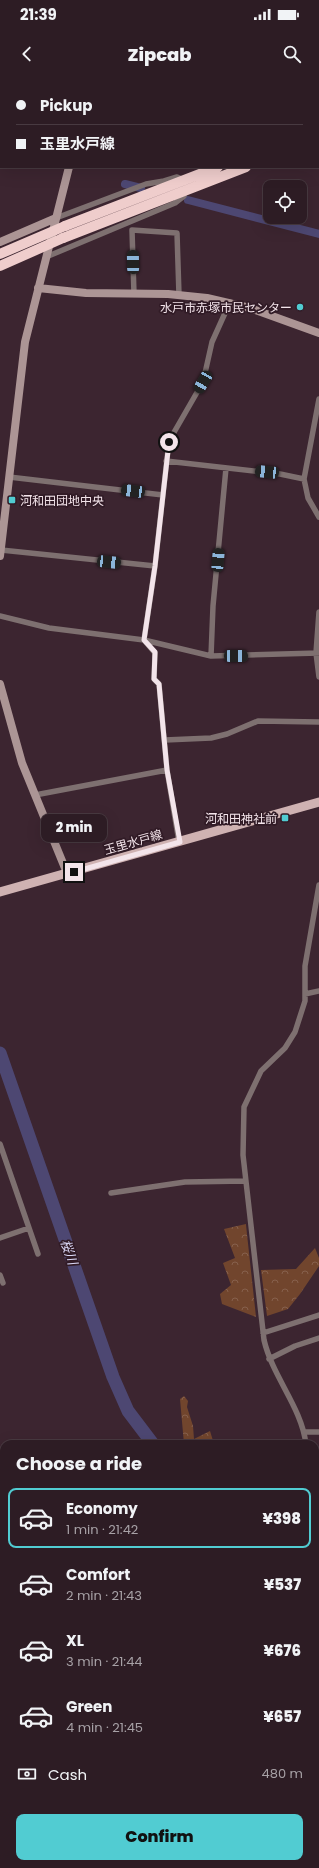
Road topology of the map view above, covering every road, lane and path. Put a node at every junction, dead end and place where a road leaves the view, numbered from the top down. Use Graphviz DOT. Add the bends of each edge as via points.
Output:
graph roads {
  1 [pos="70,168"];
  2 [pos="215,168"];
  3 [pos="243,168"];
  4 [pos="184,180"];
  5 [pos="184,191"];
  6 [pos="56,218"];
  7 [pos="0,242"];
  8 [pos="0,254"];
  9 [pos="46,257"];
  10 [pos="0,266"];
  11 [pos="38,288"];
  12 [pos="134,294"];
  13 [pos="179,295"];
  14 [pos="230,302"];
  15 [pos="319,333"];
  16 [pos="319,399"];
  17 [pos="166,461"];
  18 [pos="226,468"];
  19 [pos="9,477"];
  20 [pos="304,479"];
  21 [pos="163,495"];
  22 [pos="319,517"];
  23 [pos="0,553"];
  24 [pos="155,566"];
  25 [pos="319,612"];
  26 [pos="0,616"];
  27 [pos="144,640"];
  28 [pos="317,653"];
  29 [pos="211,656"];
  30 [pos="319,676"];
  31 [pos="0,684"];
  32 [pos="319,722"];
  33 [pos="165,740"];
  34 [pos="167,770"];
  35 [pos="35,795"];
  36 [pos="319,802"];
  37 [pos="180,842"];
  38 [pos="67,873"];
  39 [pos="319,885"];
  40 [pos="0,892"];
  41 [pos="319,991"];
  42 [pos="305,994"];
  43 [pos="0,1144"];
  44 [pos="1,1151"];
  45 [pos="246,1181"];
  46 [pos="111,1193"];
  47 [pos="29,1228"];
  48 [pos="0,1238"];
  49 [pos="38,1254"];
  50 [pos="0,1275"];
  51 [pos="3,1283"];
  52 [pos="319,1315"];
  53 [pos="263,1333"];
  54 [pos="319,1338"];
  55 [pos="270,1359"];
  56 [pos="304,1432"];
  57 [pos="319,1432"];
  58 [pos="305,1440"];
  1 -- 6 [label="street"];
  2 -- 4 [label="highway"];
  3 -- 5 [label="highway"];
  4 -- 6 [label="street" via="177,176 146,184"];
  4 -- 8 [label="highway, bridge"];
  5 -- 9 [label="street" via="184,196 175,203"];
  5 -- 10 [label="highway, bridge" via="63,238"];
  6 -- 7 [label="street"];
  6 -- 9 [label="street"];
  9 -- 11 [label="street"];
  11 -- 12 [label="street" via="79,293"];
  11 -- 19 [label="street" via="25,342"];
  12 -- 13 [label="street"];
  12 -- 13 [label="street" via="132,230 177,233"];
  13 -- 14 [label="street"];
  14 -- 15 [label="street"];
  14 -- 17 [label="street" via="212,342 203,382 169,442"];
  16 -- 20 [label="street"];
  17 -- 18 [label="street"];
  17 -- 21 [label="street"];
  18 -- 20 [label="street"];
  18 -- 29 [label="street"];
  19 -- 21 [label="street"];
  19 -- 23 [label="street"];
  20 -- 22 [label="street" via="308,498"];
  21 -- 24 [label="street"];
  23 -- 24 [label="street"];
  24 -- 27 [label="street"];
  25 -- 28 [label="street"];
  26 -- 27 [label="street" via="49,628"];
  27 -- 29 [label="street"];
  27 -- 33 [label="street" via="155,652 154,679 159,684"];
  28 -- 29 [label="street"];
  28 -- 30 [label="street"];
  31 -- 35 [label="street" via="19,754"];
  32 -- 33 [label="street" via="258,721 211,738"];
  33 -- 34 [label="street"];
  34 -- 35 [label="street"];
  34 -- 37 [label="street"];
  35 -- 38 [label="street"];
  36 -- 37 [label="main road, 玉里水戸線"];
  37 -- 38 [label="main road, 玉里水戸線"];
  38 -- 40 [label="main road, 玉里水戸線"];
  39 -- 42 [label="street" via="305,966"];
  41 -- 42 [label="street"];
  42 -- 45 [label="street" via="292,1040 261,1072 244,1108 242,1137"];
  43 -- 44 [label="street"];
  44 -- 47 [label="street"];
  45 -- 46 [label="street" via="185,1182"];
  45 -- 53 [label="street"];
  47 -- 48 [label="street"];
  47 -- 49 [label="street"];
  50 -- 51 [label="street"];
  52 -- 53 [label="street"];
  53 -- 55 [label="street"];
  54 -- 55 [label="street" via="295,1346"];
  55 -- 56 [label="street"];
  56 -- 57 [label="street"];
  56 -- 58 [label="street"];
}
